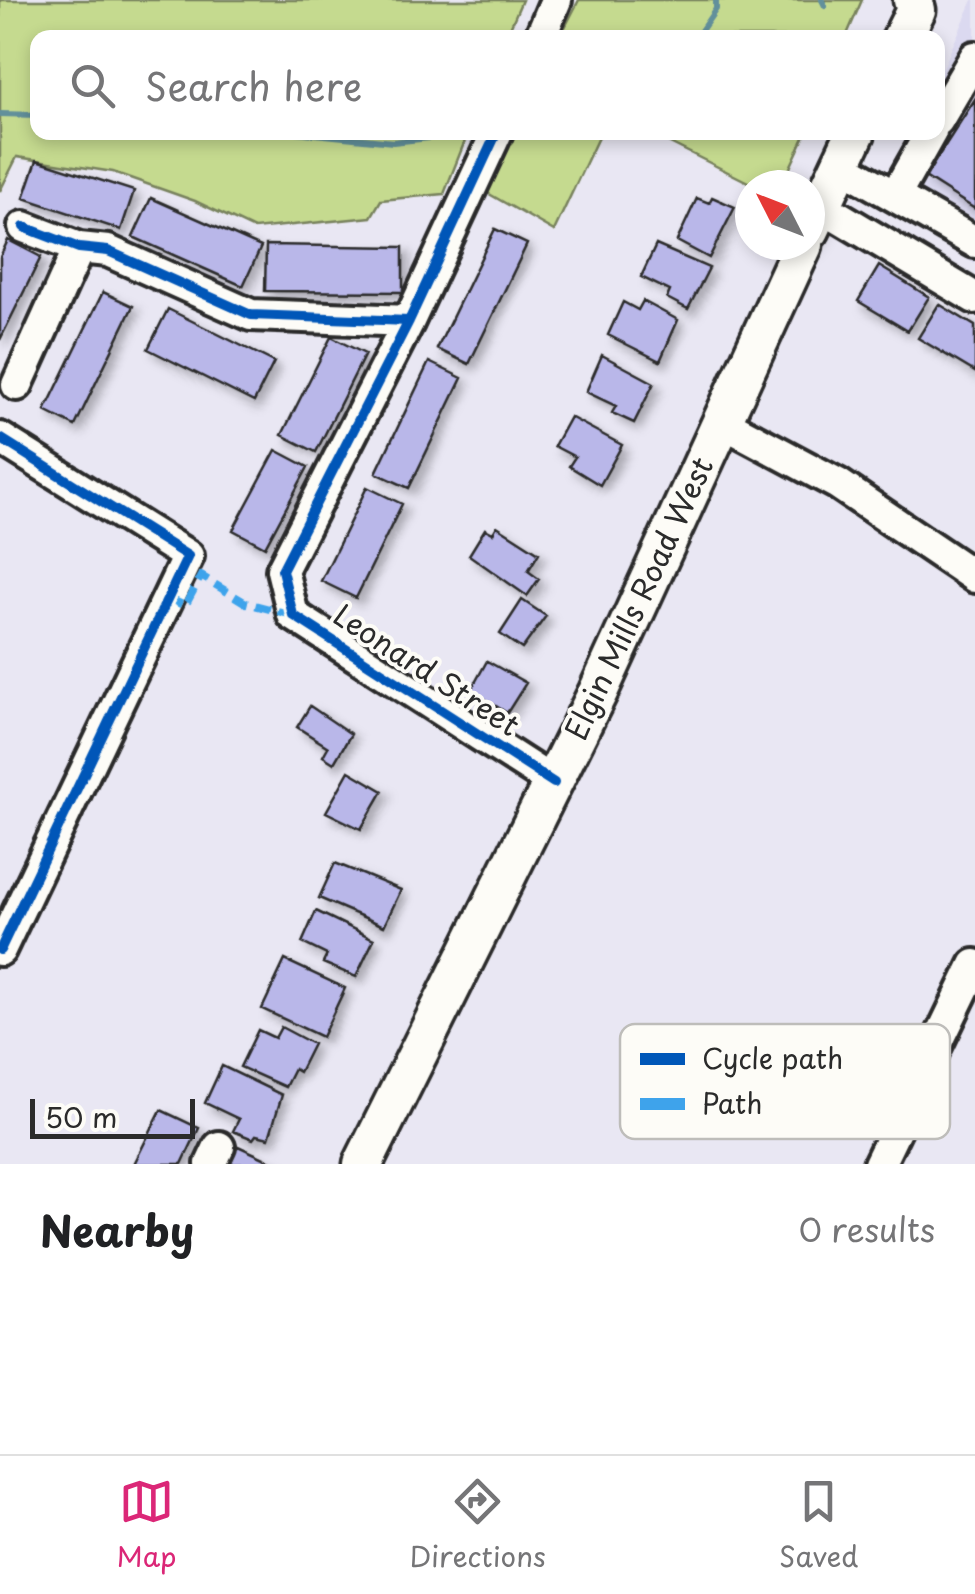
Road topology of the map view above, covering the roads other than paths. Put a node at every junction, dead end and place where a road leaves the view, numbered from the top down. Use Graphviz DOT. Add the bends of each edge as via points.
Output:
graph roads {
  1 [pos="556,0"];
  2 [pos="543,30"];
  3 [pos="975,58"];
  4 [pos="945,108"];
  5 [pos="493,140"];
  6 [pos="926,140"];
  7 [pos="848,149"];
  8 [pos="895,196"];
  9 [pos="825,197"];
  10 [pos="825,223"];
  11 [pos="24,227"];
  12 [pos="975,242"];
  13 [pos="79,248"];
  14 [pos="796,260"];
  15 [pos="975,298"];
  16 [pos="409,321"];
  17 [pos="17,386"];
  18 [pos="722,422"];
  19 [pos="0,438"];
  20 [pos="975,577"];
  21 [pos="554,783"];
  22 [pos="0,950"];
  23 [pos="975,965"];
  24 [pos="947,1024"];
  25 [pos="891,1139"];
  26 [pos="363,1164"];
  27 [pos="879,1164"];
  1 -- 2 [label="street"];
  3 -- 4 [label="street"];
  5 -- 16 [label="street, Leonard Street"];
  6 -- 8 [label="street"];
  7 -- 8 [label="street"];
  7 -- 9 [label="main road"];
  8 -- 12 [label="street"];
  10 -- 15 [label="street"];
  11 -- 13 [label="street"];
  13 -- 16 [label="street" via="108,252 251,315"];
  13 -- 17 [label="street"];
  14 -- 18 [label="main road, Elgin Mills Road West"];
  16 -- 21 [label="street, Leonard Street" via="282,570 293,615"];
  18 -- 20 [label="street" via="838,484"];
  18 -- 21 [label="main road, Elgin Mills Road West"];
  19 -- 22 [label="street" via="188,556"];
  21 -- 26 [label="main road, Elgin Mills Road West"];
  23 -- 24 [label="street"];
  25 -- 27 [label="street"];
}
